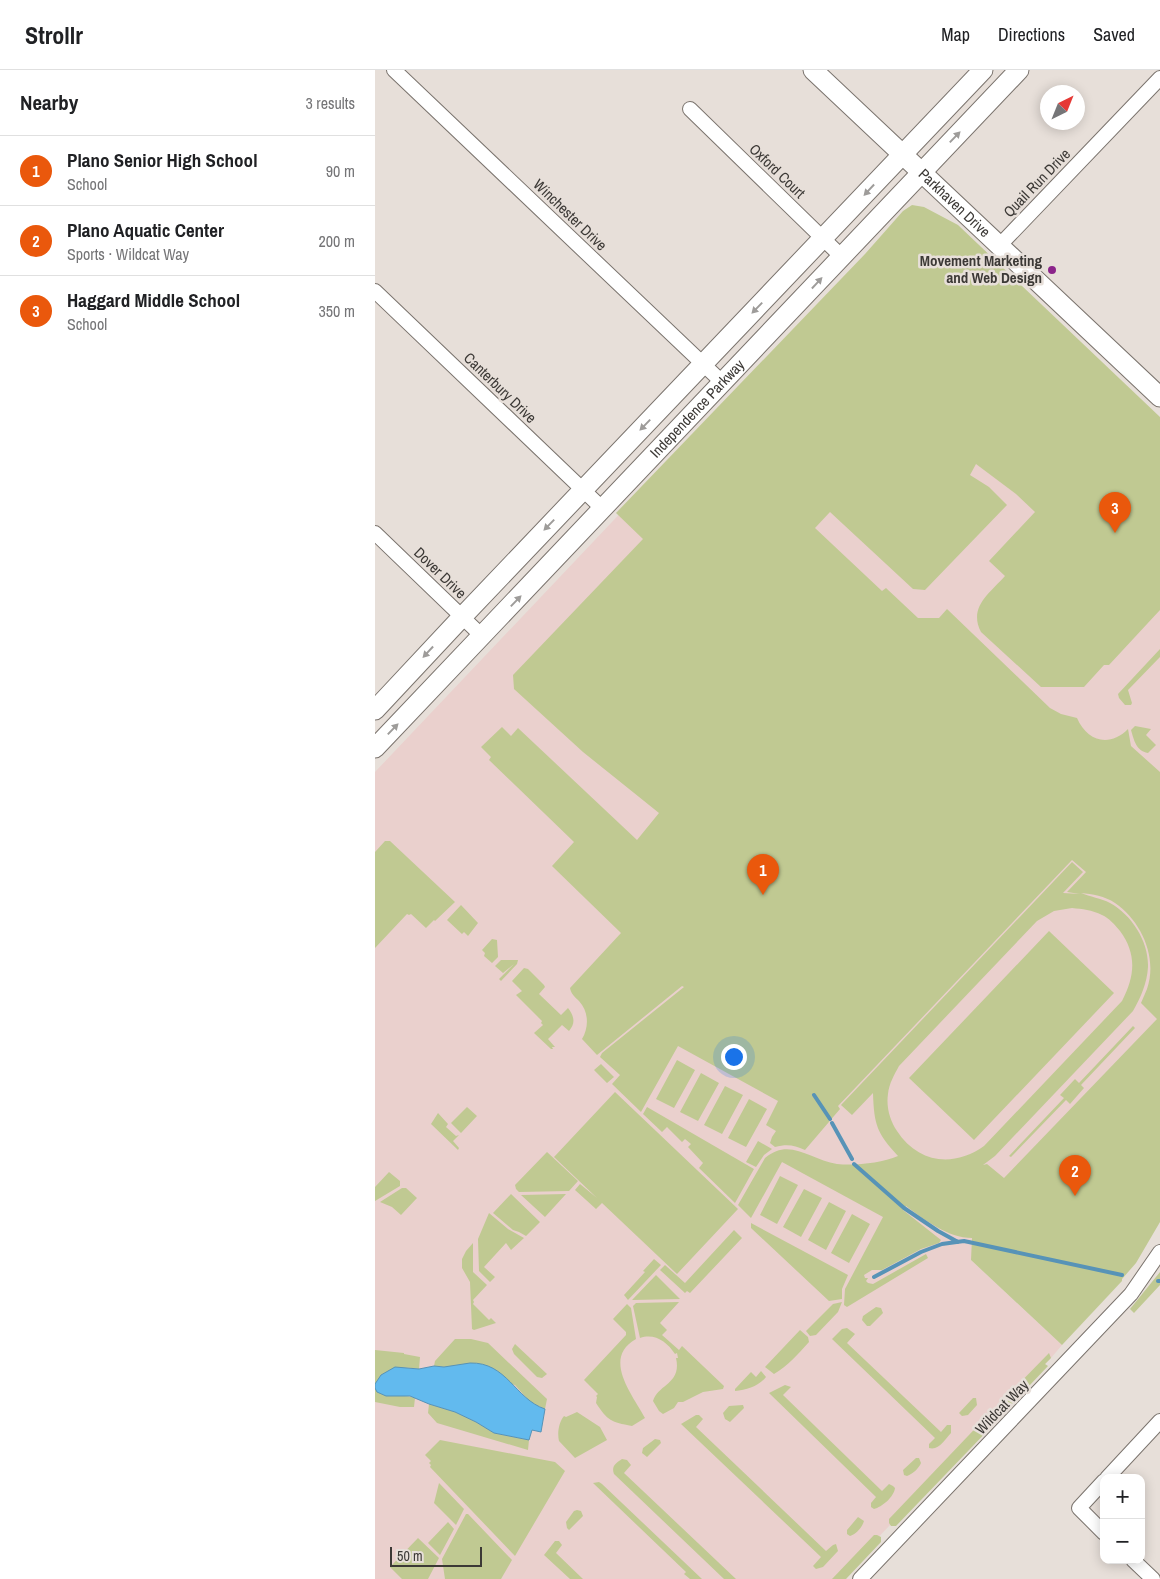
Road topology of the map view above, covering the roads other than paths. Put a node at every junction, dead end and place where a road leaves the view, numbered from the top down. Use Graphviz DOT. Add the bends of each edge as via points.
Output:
graph roads {
  1 [pos="395,70"];
  2 [pos="813,70"];
  3 [pos="983,70"];
  4 [pos="1019,70"];
  5 [pos="1160,78"];
  6 [pos="689,109"];
  7 [pos="903,154"];
  8 [pos="921,172"];
  9 [pos="823,238"];
  10 [pos="999,246"];
  11 [pos="843,256"];
  12 [pos="375,291"];
  13 [pos="703,364"];
  14 [pos="723,383"];
  15 [pos="1160,397"];
  16 [pos="583,489"];
  17 [pos="603,509"];
  18 [pos="378,542"];
  19 [pos="461,617"];
  20 [pos="482,636"];
  21 [pos="375,710"];
  22 [pos="375,748"];
  23 [pos="1160,1252"];
  24 [pos="1160,1421"];
  25 [pos="1111,1474"];
  26 [pos="1100,1485"];
  27 [pos="1100,1529"];
  28 [pos="1137,1564"];
  29 [pos="860,1579"];
  30 [pos="1153,1579"];
  1 -- 13 [label="street, Winchester Drive"];
  2 -- 7 [label="main road, Parkhaven Drive"];
  3 -- 7 [label="main road, Independence Parkway"];
  8 -- 4 [label="main road, Independence Parkway, one-way"];
  5 -- 10 [label="street, Quail Run Drive"];
  6 -- 9 [label="street, Oxford Court"];
  7 -- 8 [label="main road, Parkhaven Drive"];
  7 -- 9 [label="main road, Independence Parkway, one-way"];
  8 -- 10 [label="main road, Parkhaven Drive"];
  8 -- 11 [label="main road, Independence Parkway"];
  9 -- 11 [label="street, Oxford Court"];
  9 -- 13 [label="main road, Independence Parkway, one-way"];
  10 -- 15 [label="main road, Parkhaven Drive"];
  14 -- 11 [label="main road, Independence Parkway, one-way"];
  12 -- 16 [label="street, Canterbury Drive"];
  13 -- 14 [label="street, Winchester Drive"];
  13 -- 16 [label="main road, Independence Parkway, one-way"];
  14 -- 17 [label="main road, Independence Parkway"];
  16 -- 17 [label="street, Canterbury Drive"];
  16 -- 19 [label="main road, Independence Parkway, one-way"];
  20 -- 17 [label="main road, Independence Parkway, one-way"];
  18 -- 19 [label="street, Dover Drive"];
  19 -- 20 [label="street, Dover Drive"];
  19 -- 21 [label="main road, Independence Parkway, one-way"];
  22 -- 20 [label="main road, Independence Parkway, one-way"];
  23 -- 29 [label="street, Wildcat Way" via="1131,1294"];
  24 -- 25 [label="street"];
  26 -- 27 [label="street" via="1079,1508"];
  28 -- 30 [label="street"];
}
